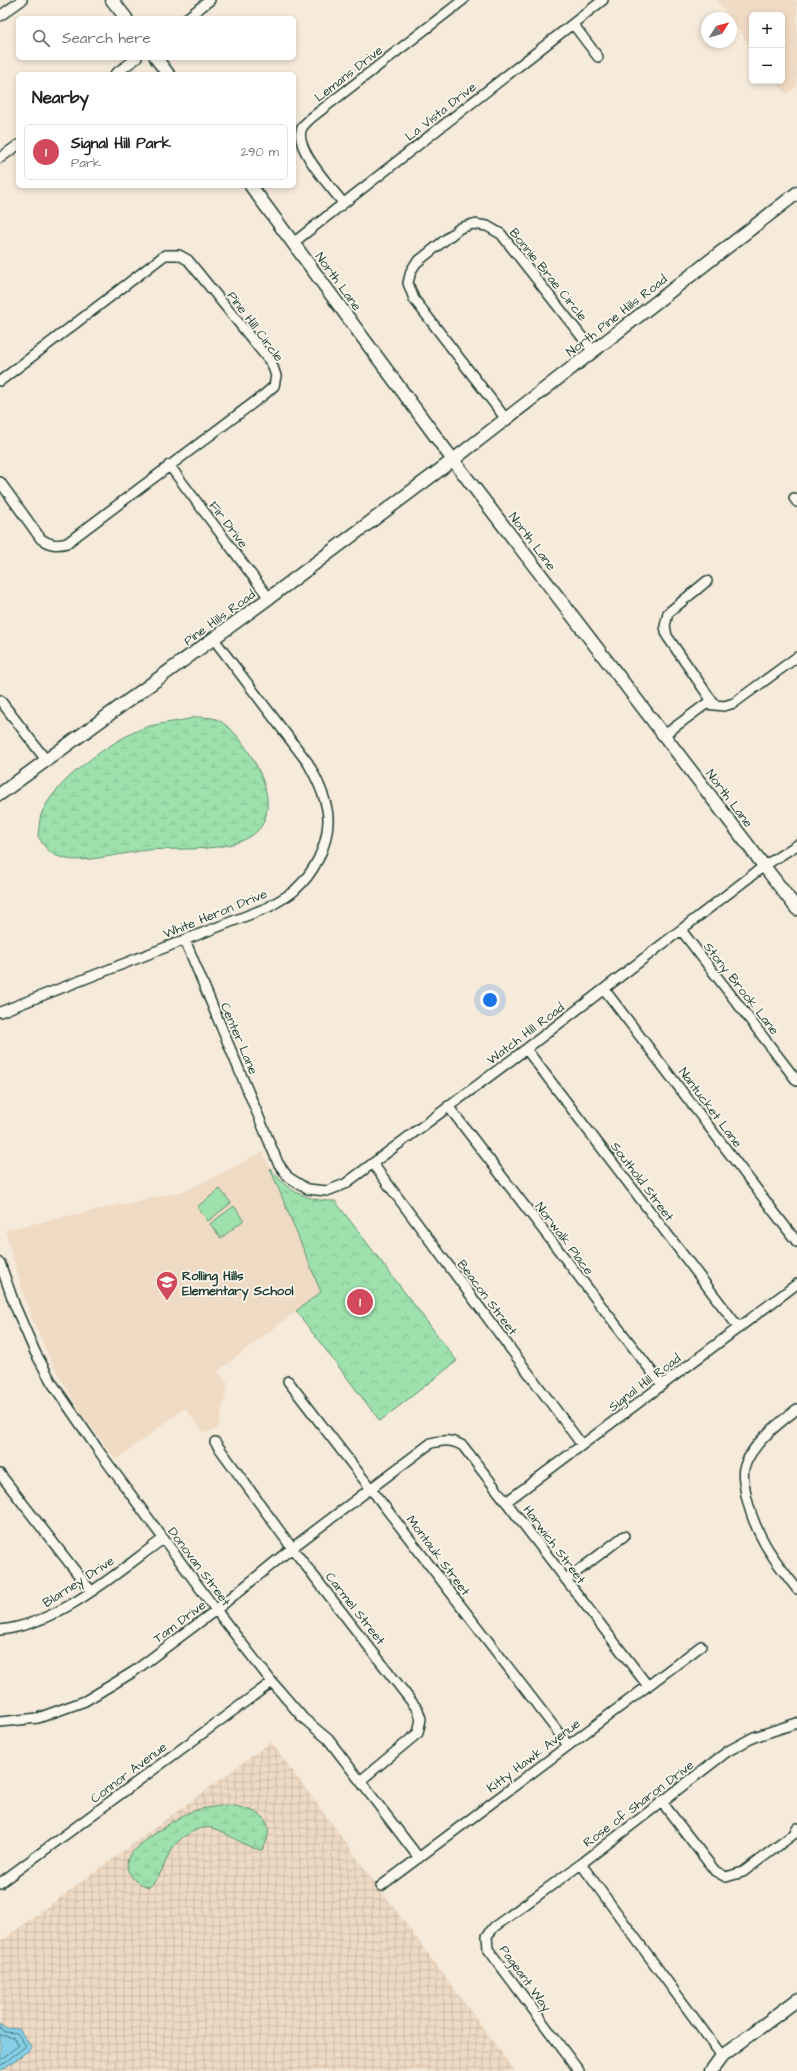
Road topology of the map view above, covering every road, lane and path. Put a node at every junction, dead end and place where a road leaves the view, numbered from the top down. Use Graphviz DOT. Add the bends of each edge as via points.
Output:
graph roads {
  1 [pos="22,0"];
  2 [pos="112,0"];
  3 [pos="210,0"];
  4 [pos="463,0"];
  5 [pos="603,0"];
  6 [pos="0,16"];
  7 [pos="124,16"];
  8 [pos="190,16"];
  9 [pos="573,24"];
  10 [pos="598,57"];
  11 [pos="134,60"];
  12 [pos="158,60"];
  13 [pos="118,72"];
  14 [pos="166,72"];
  15 [pos="16,146"];
  16 [pos="0,158"];
  17 [pos="252,188"];
  18 [pos="797,193"];
  19 [pos="344,203"];
  20 [pos="293,243"];
  21 [pos="593,351"];
  22 [pos="0,381"];
  23 [pos="506,419"];
  24 [pos="453,460"];
  25 [pos="169,465"];
  26 [pos="0,482"];
  27 [pos="707,581"];
  28 [pos="269,598"];
  29 [pos="213,638"];
  30 [pos="797,657"];
  31 [pos="0,700"];
  32 [pos="714,704"];
  33 [pos="664,735"];
  34 [pos="46,760"];
  35 [pos="0,794"];
  36 [pos="797,845"];
  37 [pos="764,866"];
  38 [pos="797,909"];
  39 [pos="681,930"];
  40 [pos="185,940"];
  41 [pos="604,989"];
  42 [pos="0,1012"];
  43 [pos="526,1049"];
  44 [pos="797,1081"];
  45 [pos="448,1106"];
  46 [pos="272,1147"];
  47 [pos="373,1164"];
  48 [pos="797,1242"];
  49 [pos="0,1267"];
  50 [pos="797,1284"];
  51 [pos="739,1328"];
  52 [pos="288,1381"];
  53 [pos="662,1385"];
  54 [pos="797,1409"];
  55 [pos="215,1442"];
  56 [pos="431,1443"];
  57 [pos="582,1445"];
  58 [pos="0,1474"];
  59 [pos="371,1488"];
  60 [pos="506,1502"];
  61 [pos="624,1536"];
  62 [pos="163,1539"];
  63 [pos="292,1548"];
  64 [pos="566,1580"];
  65 [pos="797,1589"];
  66 [pos="91,1591"];
  67 [pos="216,1610"];
  68 [pos="0,1630"];
  69 [pos="701,1646"];
  70 [pos="272,1682"];
  71 [pos="648,1686"];
  72 [pos="0,1722"];
  73 [pos="797,1723"];
  74 [pos="568,1745"];
  75 [pos="360,1781"];
  76 [pos="661,1801"];
  77 [pos="797,1828"];
  78 [pos="419,1858"];
  79 [pos="581,1864"];
  80 [pos="0,1883"];
  81 [pos="381,1886"];
  82 [pos="797,2000"];
  83 [pos="722,2056"];
  84 [pos="579,2071"];
  85 [pos="711,2071"];
  1 -- 6 [label="street"];
  2 -- 7 [label="street"];
  3 -- 8 [label="street"];
  4 -- 19 [label="street, Lemans Drive" via="311,118 302,128 301,141 307,156"];
  5 -- 9 [label="street, La Vista Drive"];
  9 -- 10 [label="street"];
  9 -- 19 [label="street, La Vista Drive"];
  11 -- 13 [label="street"];
  12 -- 14 [label="street"];
  15 -- 16 [label="street"];
  17 -- 20 [label="street, North Lane"];
  18 -- 21 [label="street, North Pine Hills Road"];
  19 -- 20 [label="street, La Vista Drive"];
  20 -- 24 [label="street, North Lane"];
  21 -- 23 [label="street, North Pine Hills Road"];
  21 -- 23 [label="street, Bonnie Brae Circle" via="501,234 487,226 473,224 460,228 416,263 408,283 414,299"];
  22 -- 25 [label="street, Pine Hill Circle" via="165,255 179,255 188,260 272,364 276,376 274,386 265,394"];
  23 -- 24 [label="street, North Pine Hills Road"];
  24 -- 28 [label="street, Pine Hills Road"];
  24 -- 33 [label="street, North Lane"];
  25 -- 26 [label="street, Pine Hill Circle" via="68,543 60,545 49,545 41,539"];
  25 -- 28 [label="street, Fir Drive"];
  27 -- 32 [label="street" via="668,613 665,626 666,636"];
  28 -- 29 [label="street, Pine Hills Road"];
  29 -- 34 [label="street, Pine Hills Road"];
  29 -- 40 [label="street, White Heron Drive" via="308,763 322,794 328,821 324,844 317,862 295,891 269,907"];
  30 -- 32 [label="street" via="742,700 724,706"];
  31 -- 34 [label="street"];
  32 -- 33 [label="street" via="698,708"];
  33 -- 37 [label="street, North Lane"];
  34 -- 35 [label="street, Pine Hills Road"];
  36 -- 37 [label="street, Watch Hill Road"];
  37 -- 38 [label="street, North Lane"];
  37 -- 39 [label="street, Watch Hill Road"];
  39 -- 41 [label="street, Watch Hill Road"];
  39 -- 44 [label="street, Stony Brook Lane"];
  40 -- 42 [label="street, White Heron Drive"];
  40 -- 46 [label="street, Center Lane"];
  41 -- 43 [label="street, Watch Hill Road"];
  41 -- 48 [label="street, Nantucket Lane"];
  43 -- 45 [label="street, Watch Hill Road"];
  43 -- 51 [label="street, Southold Street"];
  45 -- 47 [label="street, Watch Hill Road"];
  45 -- 53 [label="street, Norwalk Place"];
  46 -- 47 [label="street, Watch Hill Road" via="278,1163 288,1177 307,1189 327,1191 345,1184"];
  47 -- 57 [label="street, Beacon Street"];
  49 -- 62 [label="street, Donovan Street" via="34,1349 52,1383"];
  50 -- 51 [label="street, Signal Hill Road"];
  51 -- 53 [label="street, Signal Hill Road"];
  52 -- 59 [label="street, Montauk Street"];
  53 -- 57 [label="street, Signal Hill Road"];
  54 -- 65 [label="street" via="776,1426 753,1452 744,1469 744,1485 752,1519 769,1552"];
  55 -- 63 [label="street, Carmel Street"];
  56 -- 59 [label="street, Tam Drive"];
  56 -- 60 [label="street, Harwich Street" via="453,1440 463,1446"];
  57 -- 60 [label="street, Signal Hill Road"];
  58 -- 66 [label="street"];
  59 -- 63 [label="street, Tam Drive"];
  59 -- 74 [label="street, Montauk Street"];
  60 -- 64 [label="street, Harwich Street"];
  61 -- 64 [label="street"];
  62 -- 66 [label="street, Blarney Drive"];
  62 -- 67 [label="street, Donovan Street"];
  63 -- 67 [label="street, Tam Drive"];
  63 -- 75 [label="street, Carmel Street" via="418,1710 422,1719 418,1733 409,1742"];
  64 -- 71 [label="street, Harwich Street"];
  66 -- 68 [label="street, Blarney Drive" via="57,1613 15,1629"];
  67 -- 70 [label="street, Donovan Street"];
  67 -- 72 [label="street, Tam Drive" via="133,1672 85,1701 38,1718"];
  69 -- 71 [label="street, Kitty Hawk Avenue"];
  70 -- 75 [label="street, Donovan Street" via="303,1718 328,1739"];
  70 -- 80 [label="street, Connor Avenue"];
  71 -- 74 [label="street, Kitty Hawk Avenue"];
  73 -- 76 [label="street, Rose of Sharon Drive" via="754,1737 728,1751"];
  74 -- 78 [label="street, Kitty Hawk Avenue"];
  75 -- 78 [label="street, Donovan Street"];
  76 -- 77 [label="street" via="714,1871 726,1877 743,1872 794,1834"];
  76 -- 79 [label="street, Rose of Sharon Drive"];
  78 -- 81 [label="street, Kitty Hawk Avenue"];
  79 -- 83 [label="street, Rose of Sharon Drive"];
  79 -- 84 [label="street, Pageant Way" via="494,1927 487,1936 488,1949"];
  82 -- 83 [label="street"];
  83 -- 85 [label="street"];
}
